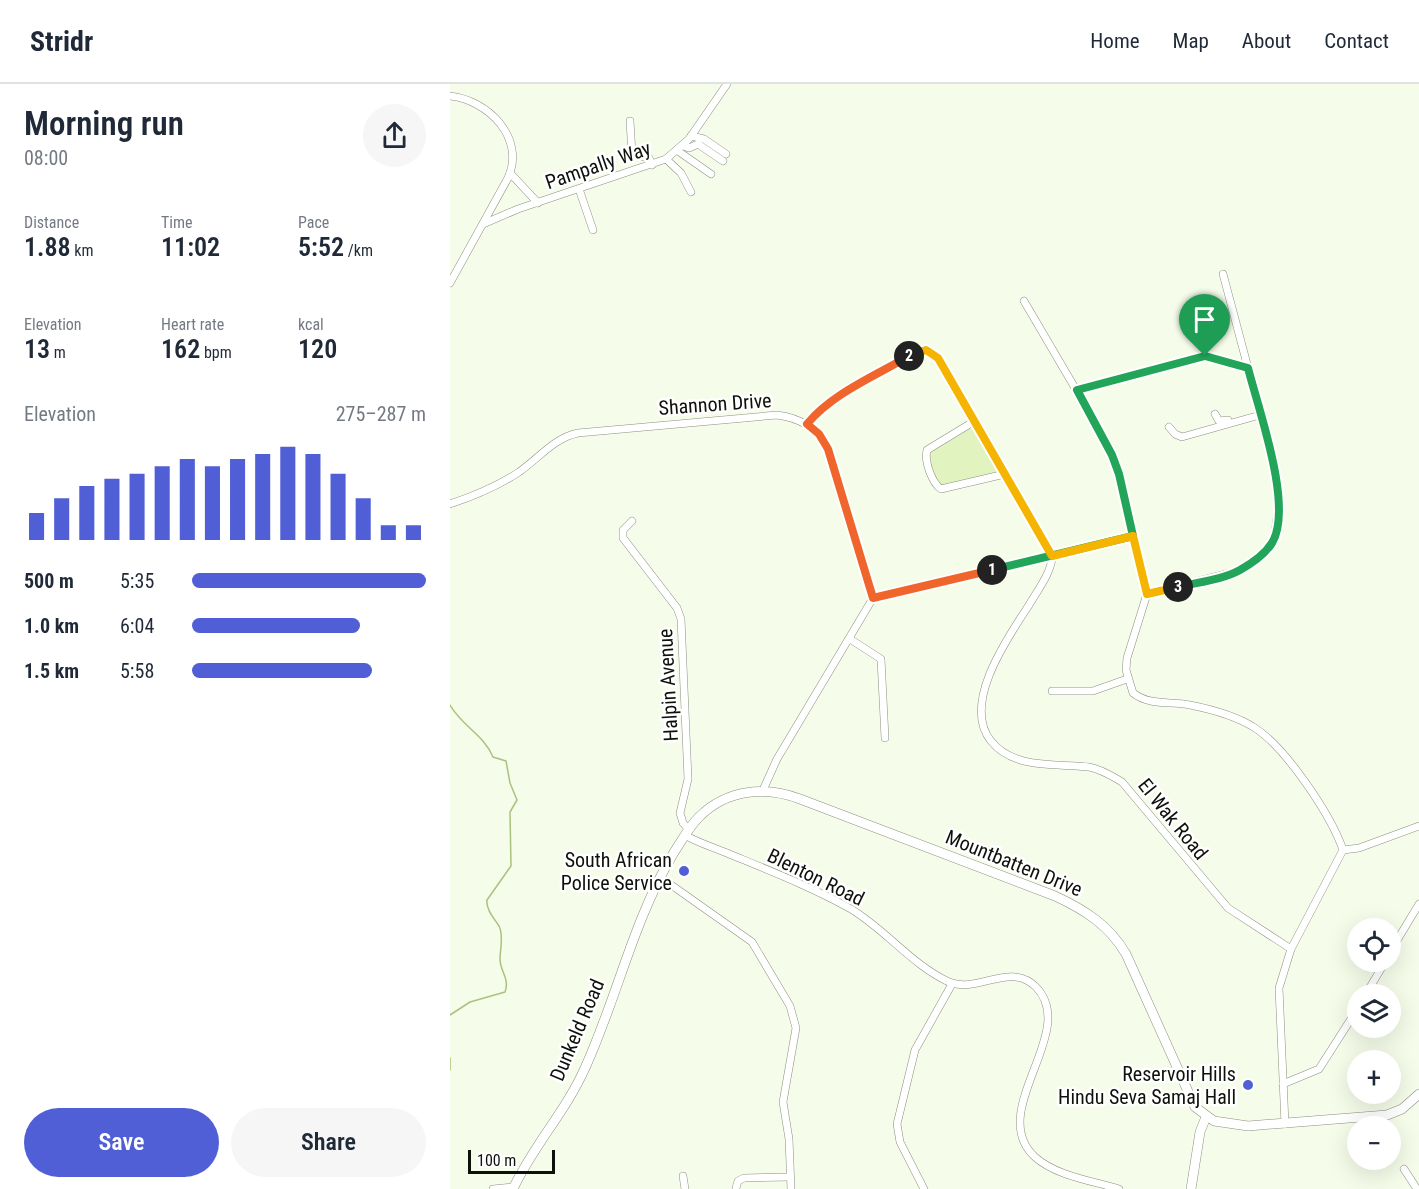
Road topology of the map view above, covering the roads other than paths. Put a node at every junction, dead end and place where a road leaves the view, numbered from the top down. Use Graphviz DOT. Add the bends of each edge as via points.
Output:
graph roads {
  1 [pos="727,84"];
  2 [pos="450,96"];
  3 [pos="630,121"];
  4 [pos="691,136"];
  5 [pos="680,148"];
  6 [pos="666,159"];
  7 [pos="652,165"];
  8 [pos="510,173"];
  9 [pos="711,174"];
  10 [pos="579,189"];
  11 [pos="691,192"];
  12 [pos="538,203"];
  13 [pos="483,224"];
  14 [pos="593,230"];
  15 [pos="1223,274"];
  16 [pos="450,283"];
  17 [pos="1024,301"];
  18 [pos="1248,368"];
  19 [pos="1077,390"];
  20 [pos="1215,414"];
  21 [pos="1260,414"];
  22 [pos="973,422"];
  23 [pos="807,424"];
  24 [pos="1169,427"];
  25 [pos="1005,474"];
  26 [pos="450,504"];
  27 [pos="632,521"];
  28 [pos="1133,536"];
  29 [pos="1052,556"];
  30 [pos="1147,594"];
  31 [pos="873,598"];
  32 [pos="850,639"];
  33 [pos="1127,679"];
  34 [pos="1052,691"];
  35 [pos="885,738"];
  36 [pos="763,790"];
  37 [pos="1419,826"];
  38 [pos="687,832"];
  39 [pos="1343,850"];
  40 [pos="660,878"];
  41 [pos="1419,904"];
  42 [pos="1401,934"];
  43 [pos="1291,949"];
  44 [pos="952,984"];
  45 [pos="1347,1025"];
  46 [pos="1283,1084"];
  47 [pos="1419,1094"];
  48 [pos="1195,1107"];
  49 [pos="1206,1117"];
  50 [pos="1285,1124"];
  51 [pos="1200,1132"];
  52 [pos="1404,1168"];
  53 [pos="683,1176"];
  54 [pos="790,1177"];
  55 [pos="514,1188"];
  56 [pos="736,1188"];
  57 [pos="493,1189"];
  58 [pos="685,1189"];
  59 [pos="791,1189"];
  60 [pos="924,1189"];
  61 [pos="1119,1189"];
  62 [pos="1191,1189"];
  63 [pos="1417,1189"];
  1 -- 4 [label="street, Pampally Way"];
  2 -- 8 [label="street" via="481,105 501,124 510,147"];
  3 -- 7 [label="street" via="633,156 649,158"];
  4 -- 5 [label="street, Pampally Way"];
  4 -- 5 [label="street" via="704,139 724,157 698,144"];
  5 -- 6 [label="street, Pampally Way"];
  5 -- 9 [label="street"];
  6 -- 7 [label="street, Pampally Way"];
  6 -- 11 [label="street" via="681,173"];
  7 -- 10 [label="street, Pampally Way"];
  8 -- 12 [label="street"];
  8 -- 13 [label="street"];
  10 -- 12 [label="street, Pampally Way"];
  10 -- 14 [label="street"];
  12 -- 13 [label="street, Pampally Way"];
  13 -- 16 [label="street"];
  15 -- 18 [label="street"];
  17 -- 19 [label="street"];
  18 -- 19 [label="street" via="1205,356"];
  18 -- 21 [label="street"];
  19 -- 28 [label="street" via="1116,464"];
  20 -- 21 [label="street" via="1221,422"];
  21 -- 24 [label="street" via="1182,436"];
  21 -- 30 [label="street" via="1278,491 1273,543 1238,572"];
  22 -- 23 [label="street" via="930,350 912,354 831,401"];
  22 -- 25 [label="street"];
  22 -- 25 [label="street" via="927,450 935,484 941,489"];
  23 -- 26 [label="street, Shannon Drive" via="777,415 572,434 511,477"];
  23 -- 31 [label="street" via="828,449"];
  25 -- 29 [label="street"];
  27 -- 38 [label="street, Halpin Avenue" via="622,530 623,538 677,608 681,619 688,779 680,817"];
  28 -- 29 [label="street"];
  28 -- 30 [label="street"];
  29 -- 31 [label="street"];
  29 -- 43 [label="street, El Wak Road" via="1040,586 991,670 982,698 981,718 986,734 1002,753 1020,760 1090,768 1122,782 1228,908"];
  30 -- 33 [label="street" via="1129,645"];
  31 -- 32 [label="street"];
  32 -- 35 [label="street" via="881,659"];
  32 -- 36 [label="street" via="777,759"];
  33 -- 34 [label="street" via="1092,691"];
  33 -- 39 [label="street" via="1140,698 1189,705 1254,727 1297,772 1333,827"];
  36 -- 38 [label="main road, Mountbatten Drive" via="719,803"];
  36 -- 48 [label="main road, Mountbatten Drive" via="784,794 1056,896 1092,916 1111,932 1126,954"];
  37 -- 39 [label="street"];
  38 -- 40 [label="main road, Mountbatten Drive"];
  38 -- 44 [label="street, Blenton Road" via="851,910"];
  39 -- 43 [label="street"];
  40 -- 54 [label="street" via="752,942 790,1006 796,1028 783,1102"];
  40 -- 55 [label="main road, Dunkeld Road" via="646,905 584,1071"];
  41 -- 42 [label="street"];
  43 -- 46 [label="street" via="1279,988"];
  44 -- 60 [label="street" via="915,1050 897,1124 900,1142"];
  44 -- 61 [label="street" via="1017,976 1036,987 1049,1022 1024,1098 1023,1142 1046,1164"];
  45 -- 46 [label="street" via="1319,1069"];
  46 -- 50 [label="street"];
  47 -- 50 [label="main road" via="1402,1109 1387,1115"];
  48 -- 49 [label="main road, Mountbatten Drive"];
  48 -- 51 [label="main road"];
  49 -- 50 [label="main road" via="1248,1126"];
  49 -- 51 [label="main road"];
  51 -- 62 [label="main road"];
  52 -- 63 [label="street"];
  53 -- 58 [label="street"];
  54 -- 56 [label="street" via="744,1178"];
  54 -- 59 [label="street"];
  55 -- 57 [label="street"];
}
